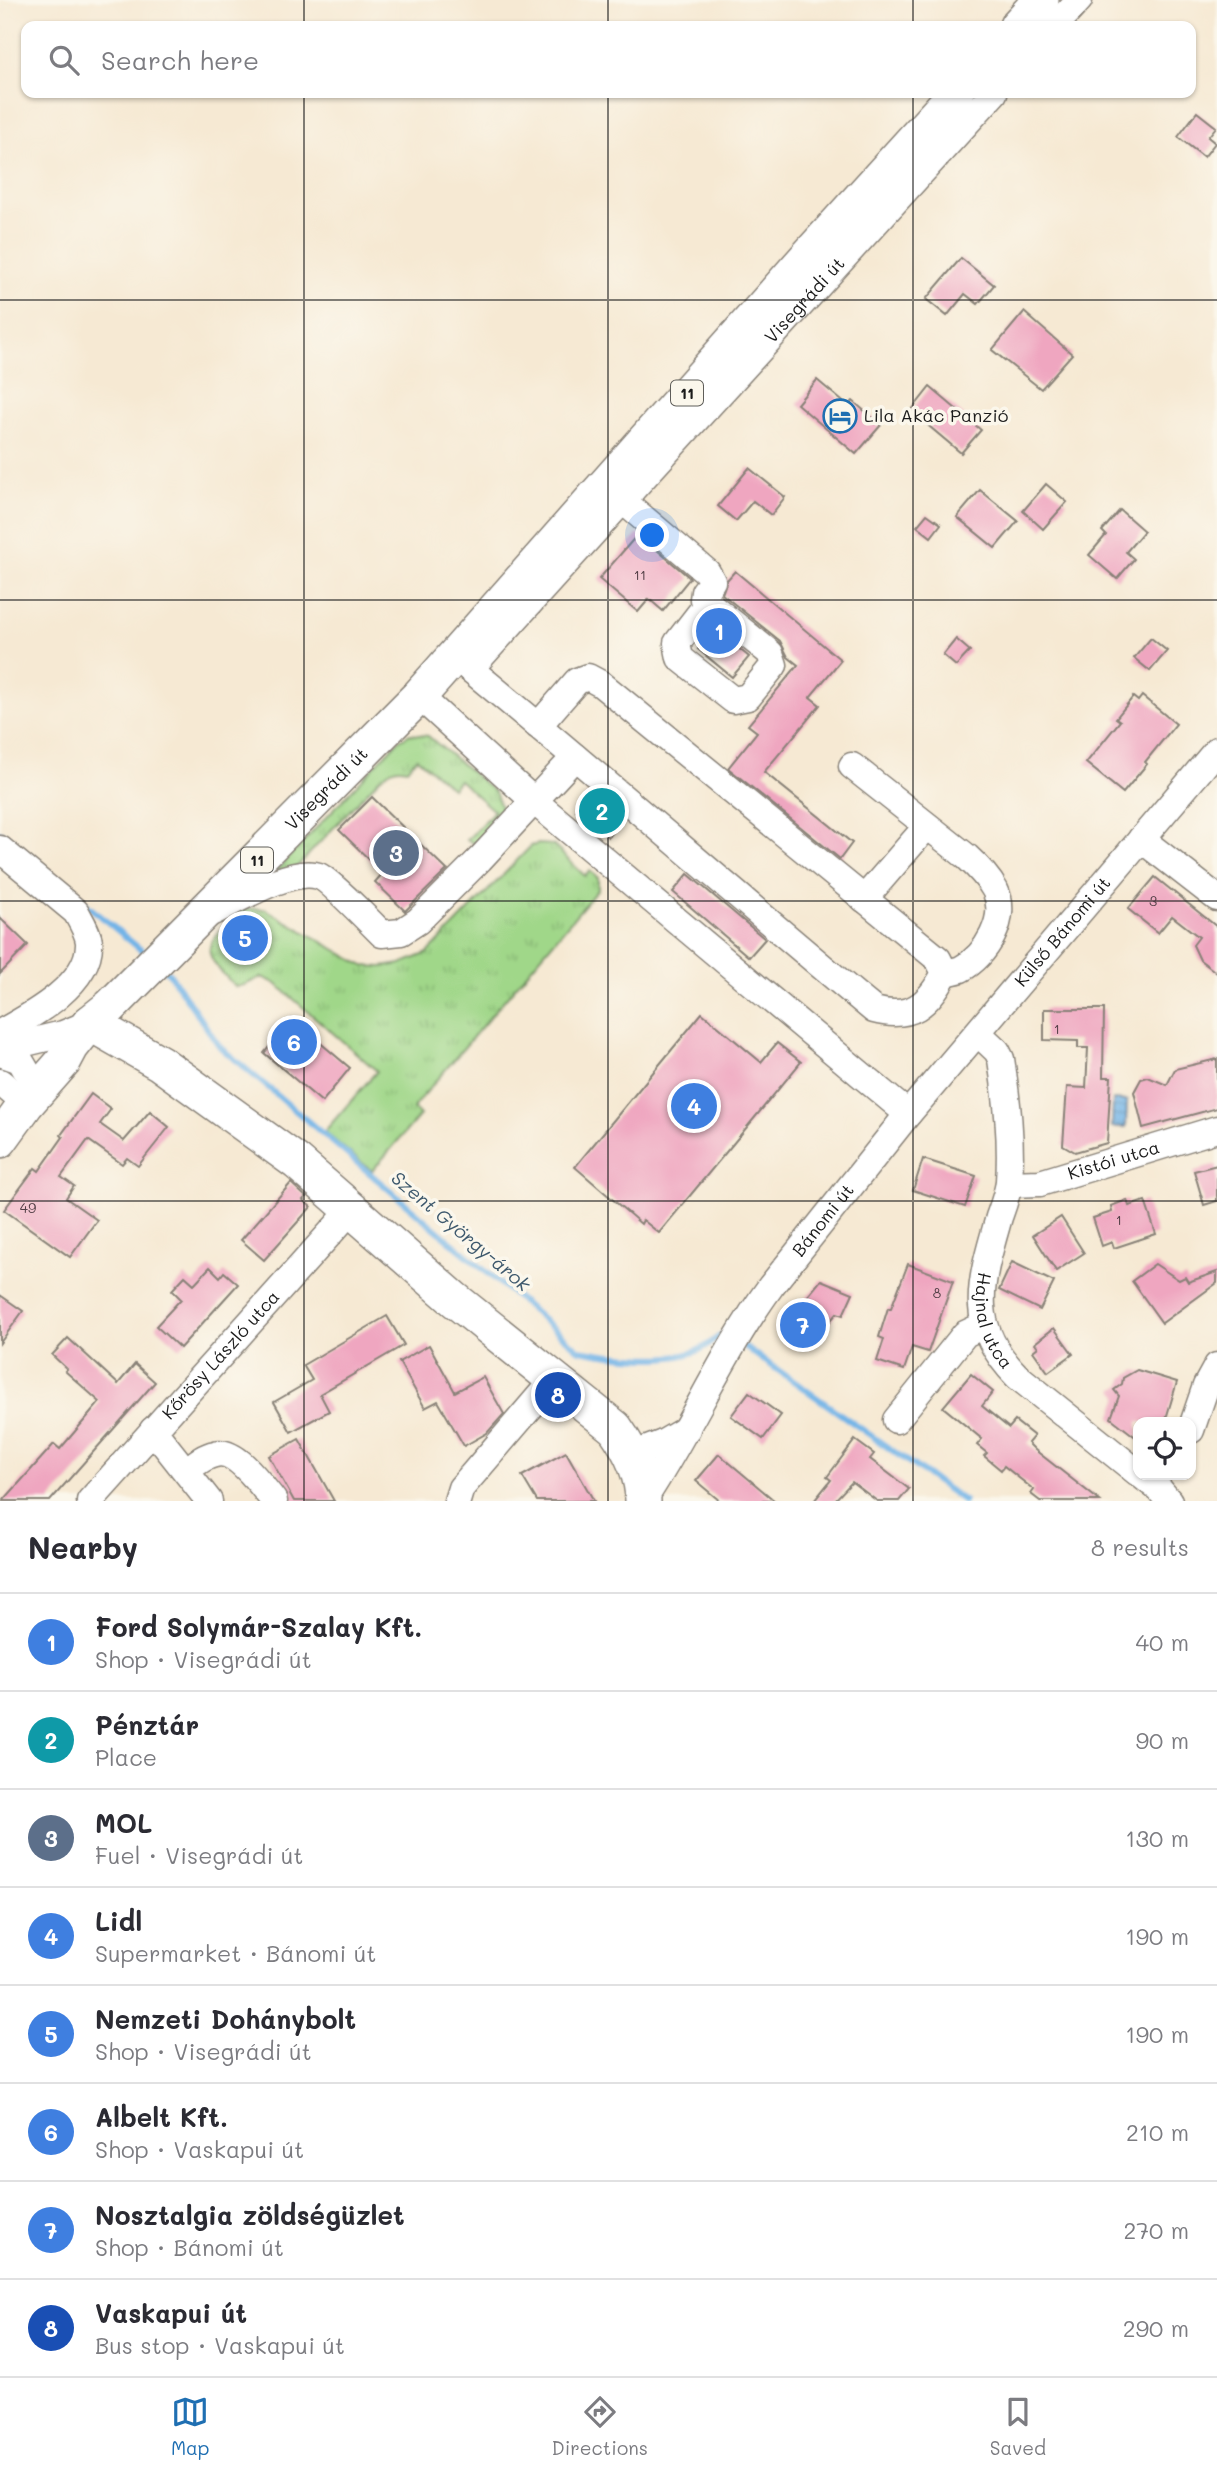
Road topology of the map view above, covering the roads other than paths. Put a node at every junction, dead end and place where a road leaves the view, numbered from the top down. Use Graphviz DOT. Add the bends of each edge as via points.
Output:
graph roads {
  1 [pos="1041,0"];
  2 [pos="1079,0"];
  3 [pos="1022,21"];
  4 [pos="1060,21"];
  5 [pos="951,98"];
  6 [pos="989,98"];
  7 [pos="623,489"];
  8 [pos="708,603"];
  9 [pos="463,662"];
  10 [pos="419,696"];
  11 [pos="538,726"];
  12 [pos="1217,750"];
  13 [pos="575,757"];
  14 [pos="852,766"];
  15 [pos="534,801"];
  16 [pos="927,826"];
  17 [pos="1141,839"];
  18 [pos="0,849"];
  19 [pos="1217,898"];
  20 [pos="864,900"];
  21 [pos="196,921"];
  22 [pos="147,970"];
  23 [pos="944,973"];
  24 [pos="0,1032"];
  25 [pos="978,1033"];
  26 [pos="80,1035"];
  27 [pos="0,1051"];
  28 [pos="160,1063"];
  29 [pos="19,1094"];
  30 [pos="226,1111"];
  31 [pos="908,1114"];
  32 [pos="1217,1129"];
  33 [pos="0,1140"];
  34 [pos="1009,1184"];
  35 [pos="352,1209"];
  36 [pos="984,1325"];
  37 [pos="1217,1366"];
  38 [pos="557,1380"];
  39 [pos="1195,1417"];
  40 [pos="896,1420"];
  41 [pos="687,1429"];
  42 [pos="153,1430"];
  43 [pos="632,1455"];
  44 [pos="186,1471"];
  45 [pos="1155,1482"];
  46 [pos="643,1500"];
  47 [pos="90,1501"];
  48 [pos="209,1501"];
  49 [pos="274,1501"];
  50 [pos="457,1501"];
  1 -- 3 [label="main road"];
  2 -- 4 [label="street"];
  5 -- 7 [label="main road, Visegrádi út / 11" via="798,267"];
  6 -- 7 [label="street, Visegrádi út"];
  7 -- 8 [label="street" via="707,572 712,582 703,599"];
  7 -- 9 [label="main road, Visegrádi út / 11"];
  9 -- 10 [label="main road, Visegrádi út / 11"];
  9 -- 11 [label="street"];
  10 -- 15 [label="street"];
  10 -- 21 [label="main road, Visegrádi út / 11"];
  11 -- 13 [label="street"];
  11 -- 20 [label="street" via="577,681 588,677"];
  12 -- 17 [label="street, Külső Bánomi út"];
  13 -- 15 [label="street"];
  13 -- 23 [label="street" via="874,1010 891,1015 912,1011 934,995"];
  14 -- 16 [label="street"];
  15 -- 21 [label="street" via="418,921 401,932 382,934 320,876 304,875 261,888"];
  15 -- 31 [label="street"];
  16 -- 20 [label="street"];
  16 -- 23 [label="street" via="985,873 997,893 1000,914 979,954 961,969"];
  17 -- 19 [label="street"];
  17 -- 25 [label="street, Külső Bánomi út"];
  18 -- 24 [label="street" via="76,912 89,944 83,966 69,987"];
  20 -- 23 [label="street" via="938,959"];
  21 -- 22 [label="main road, 11"];
  22 -- 26 [label="main road, 11"];
  22 -- 28 [label="main road" via="133,1004 139,1033"];
  25 -- 31 [label="street, Külső Bánomi út"];
  25 -- 34 [label="street, Hajnal utca" via="1001,1059 1009,1108"];
  26 -- 27 [label="street" via="63,1034"];
  26 -- 28 [label="main road"];
  26 -- 29 [label="main road, 11" via="63,1062"];
  26 -- 30 [label="main road" via="96,1039 114,1055"];
  27 -- 29 [label="street" via="20,1060 30,1077"];
  28 -- 30 [label="main road"];
  29 -- 33 [label="main road, 11"];
  30 -- 35 [label="main road" via="297,1161"];
  31 -- 41 [label="street, Bánomi út" via="771,1286"];
  32 -- 34 [label="street, Kistói utca" via="1041,1183"];
  34 -- 36 [label="street, Hajnal utca" via="984,1272"];
  35 -- 38 [label="main road" via="454,1299"];
  35 -- 42 [label="street, Kőrösy László utca"];
  36 -- 40 [label="street" via="965,1334"];
  36 -- 45 [label="street, Hajnal utca" via="992,1345 1017,1376"];
  37 -- 39 [label="street"];
  38 -- 43 [label="main road" via="615,1428"];
  38 -- 50 [label="street" via="461,1488"];
  41 -- 43 [label="street"];
  41 -- 46 [label="street"];
  42 -- 44 [label="street"];
  42 -- 47 [label="street, Kőrösy László utca"];
  43 -- 46 [label="main road"];
  44 -- 48 [label="street"];
  44 -- 49 [label="street" via="201,1459 229,1454 257,1478"];
}
